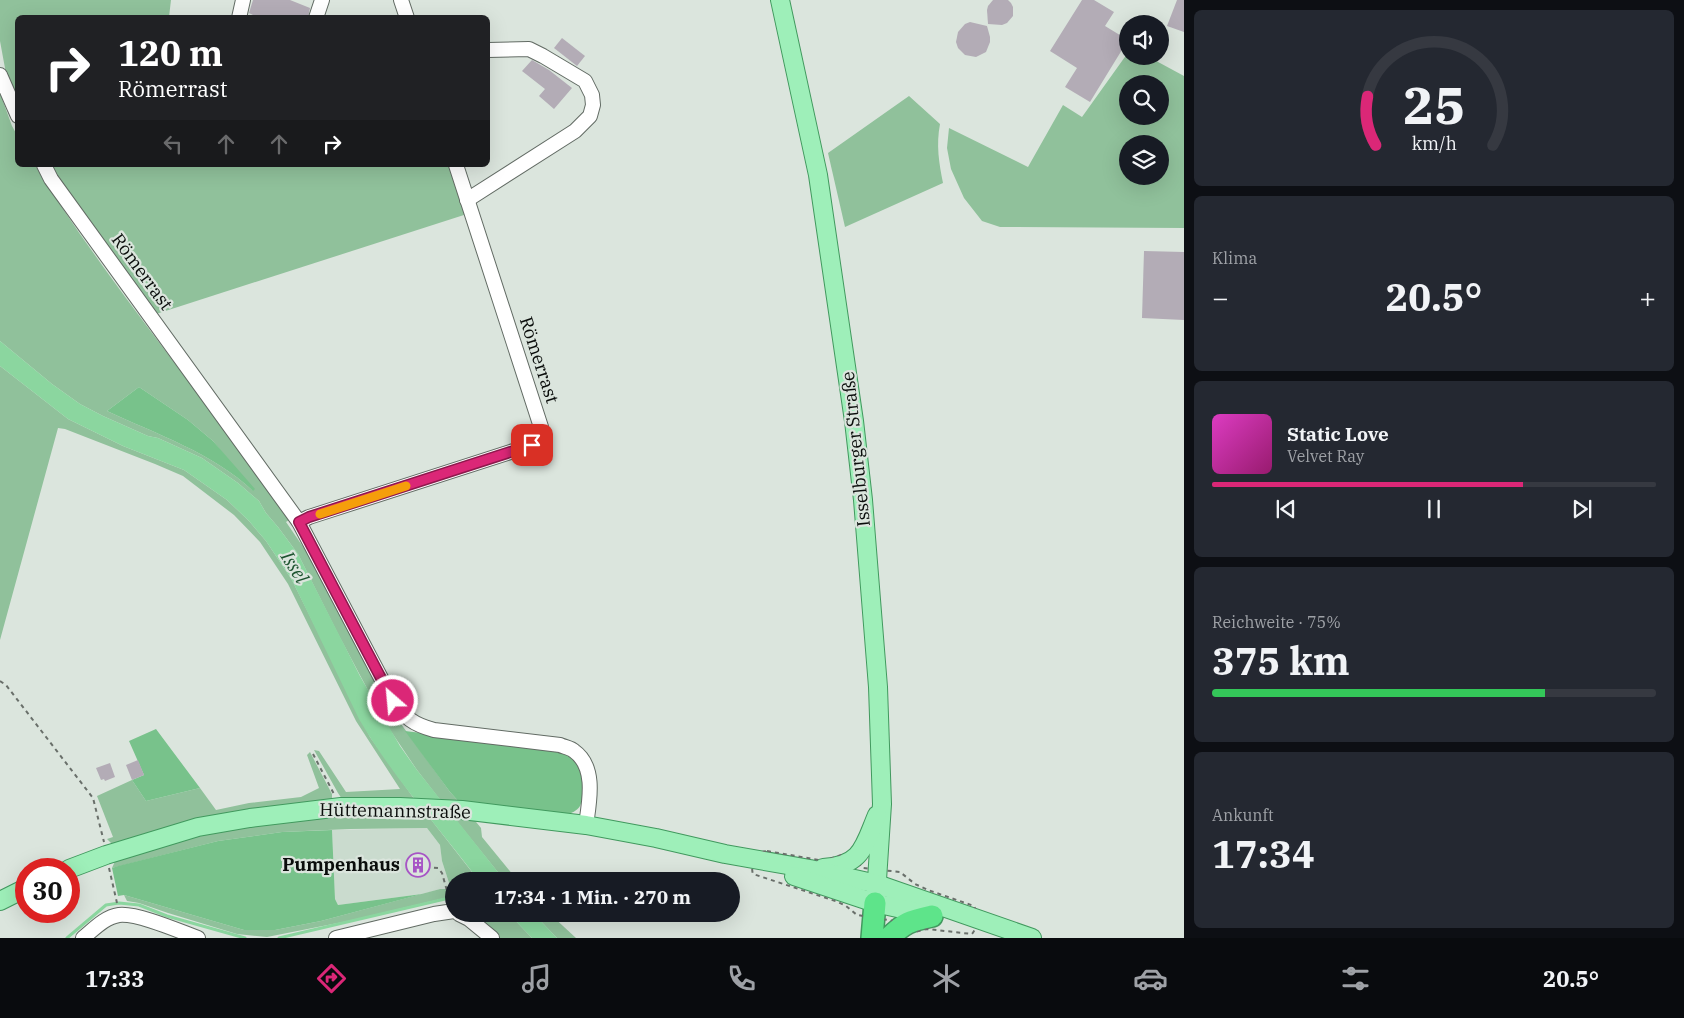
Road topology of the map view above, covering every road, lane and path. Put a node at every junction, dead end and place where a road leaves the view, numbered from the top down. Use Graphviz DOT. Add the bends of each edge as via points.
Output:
graph roads {
  1 [pos="243,0"];
  2 [pos="322,0"];
  3 [pos="401,0"];
  4 [pos="780,0"];
  5 [pos="240,15"];
  6 [pos="317,15"];
  7 [pos="406,15"];
  8 [pos="490,50"];
  9 [pos="0,75"];
  10 [pos="15,109"];
  11 [pos="45,167"];
  12 [pos="457,167"];
  13 [pos="467,200"];
  14 [pos="299,522"];
  15 [pos="0,681"];
  16 [pos="313,754"];
  17 [pos="882,804"];
  18 [pos="341,807"];
  19 [pos="586,825"];
  20 [pos="725,854"];
  21 [pos="106,855"];
  22 [pos="80,865"];
  23 [pos="426,868"];
  24 [pos="810,869"];
  25 [pos="445,882"];
  26 [pos="876,893"];
  27 [pos="15,894"];
  28 [pos="0,901"];
  29 [pos="116,901"];
  30 [pos="445,914"];
  31 [pos="932,916"];
  32 [pos="473,922"];
  33 [pos="83,938"];
  34 [pos="198,938"];
  35 [pos="336,938"];
  36 [pos="492,938"];
  37 [pos="872,938"];
  38 [pos="889,938"];
  39 [pos="1024,938"];
  40 [pos="1032,938"];
  1 -- 5 [label="street"];
  2 -- 6 [label="street"];
  3 -- 7 [label="street"];
  4 -- 17 [label="main road, Isselburger Straße" via="818,175 854,421 878,687"];
  8 -- 13 [label="street" via="529,49 543,56 585,81 593,105 590,116 575,131"];
  9 -- 10 [label="street"];
  11 -- 14 [label="street, Römerrast"];
  12 -- 13 [label="street, Römerrast"];
  13 -- 14 [label="street, Römerrast" via="541,427 540,437 532,445"];
  14 -- 19 [label="street, Römerrast" via="393,701 406,718 418,726 434,730 560,745 575,751 586,766 590,788"];
  15 -- 21 [label="path" via="94,798"];
  16 -- 18 [label="path"];
  17 -- 24 [label="main road" via="865,844 854,859 842,866"];
  17 -- 26 [label="main road, Isselburger Straße"];
  18 -- 19 [label="main road, Hüttemannstraße" via="462,810"];
  18 -- 21 [label="main road, Hüttemannstraße" via="198,828"];
  19 -- 20 [label="main road, Hüttemannstraße"];
  20 -- 24 [label="main road, Hüttemannstraße"];
  20 -- 26 [label="main road, Hüttemannstraße"];
  21 -- 22 [label="main road, Hüttemannstraße"];
  21 -- 29 [label="path"];
  23 -- 25 [label="path" via="438,868"];
  24 -- 26 [label="main road, Hüttemannstraße"];
  26 -- 31 [label="main road"];
  26 -- 37 [label="highway"];
  26 -- 40 [label="main road"];
  27 -- 28 [label="main road"];
  30 -- 35 [label="street"];
  31 -- 38 [label="highway" via="910,921"];
  31 -- 39 [label="main road"];
  32 -- 36 [label="street"];
  33 -- 34 [label="street" via="103,922 119,915 139,918"];
}
